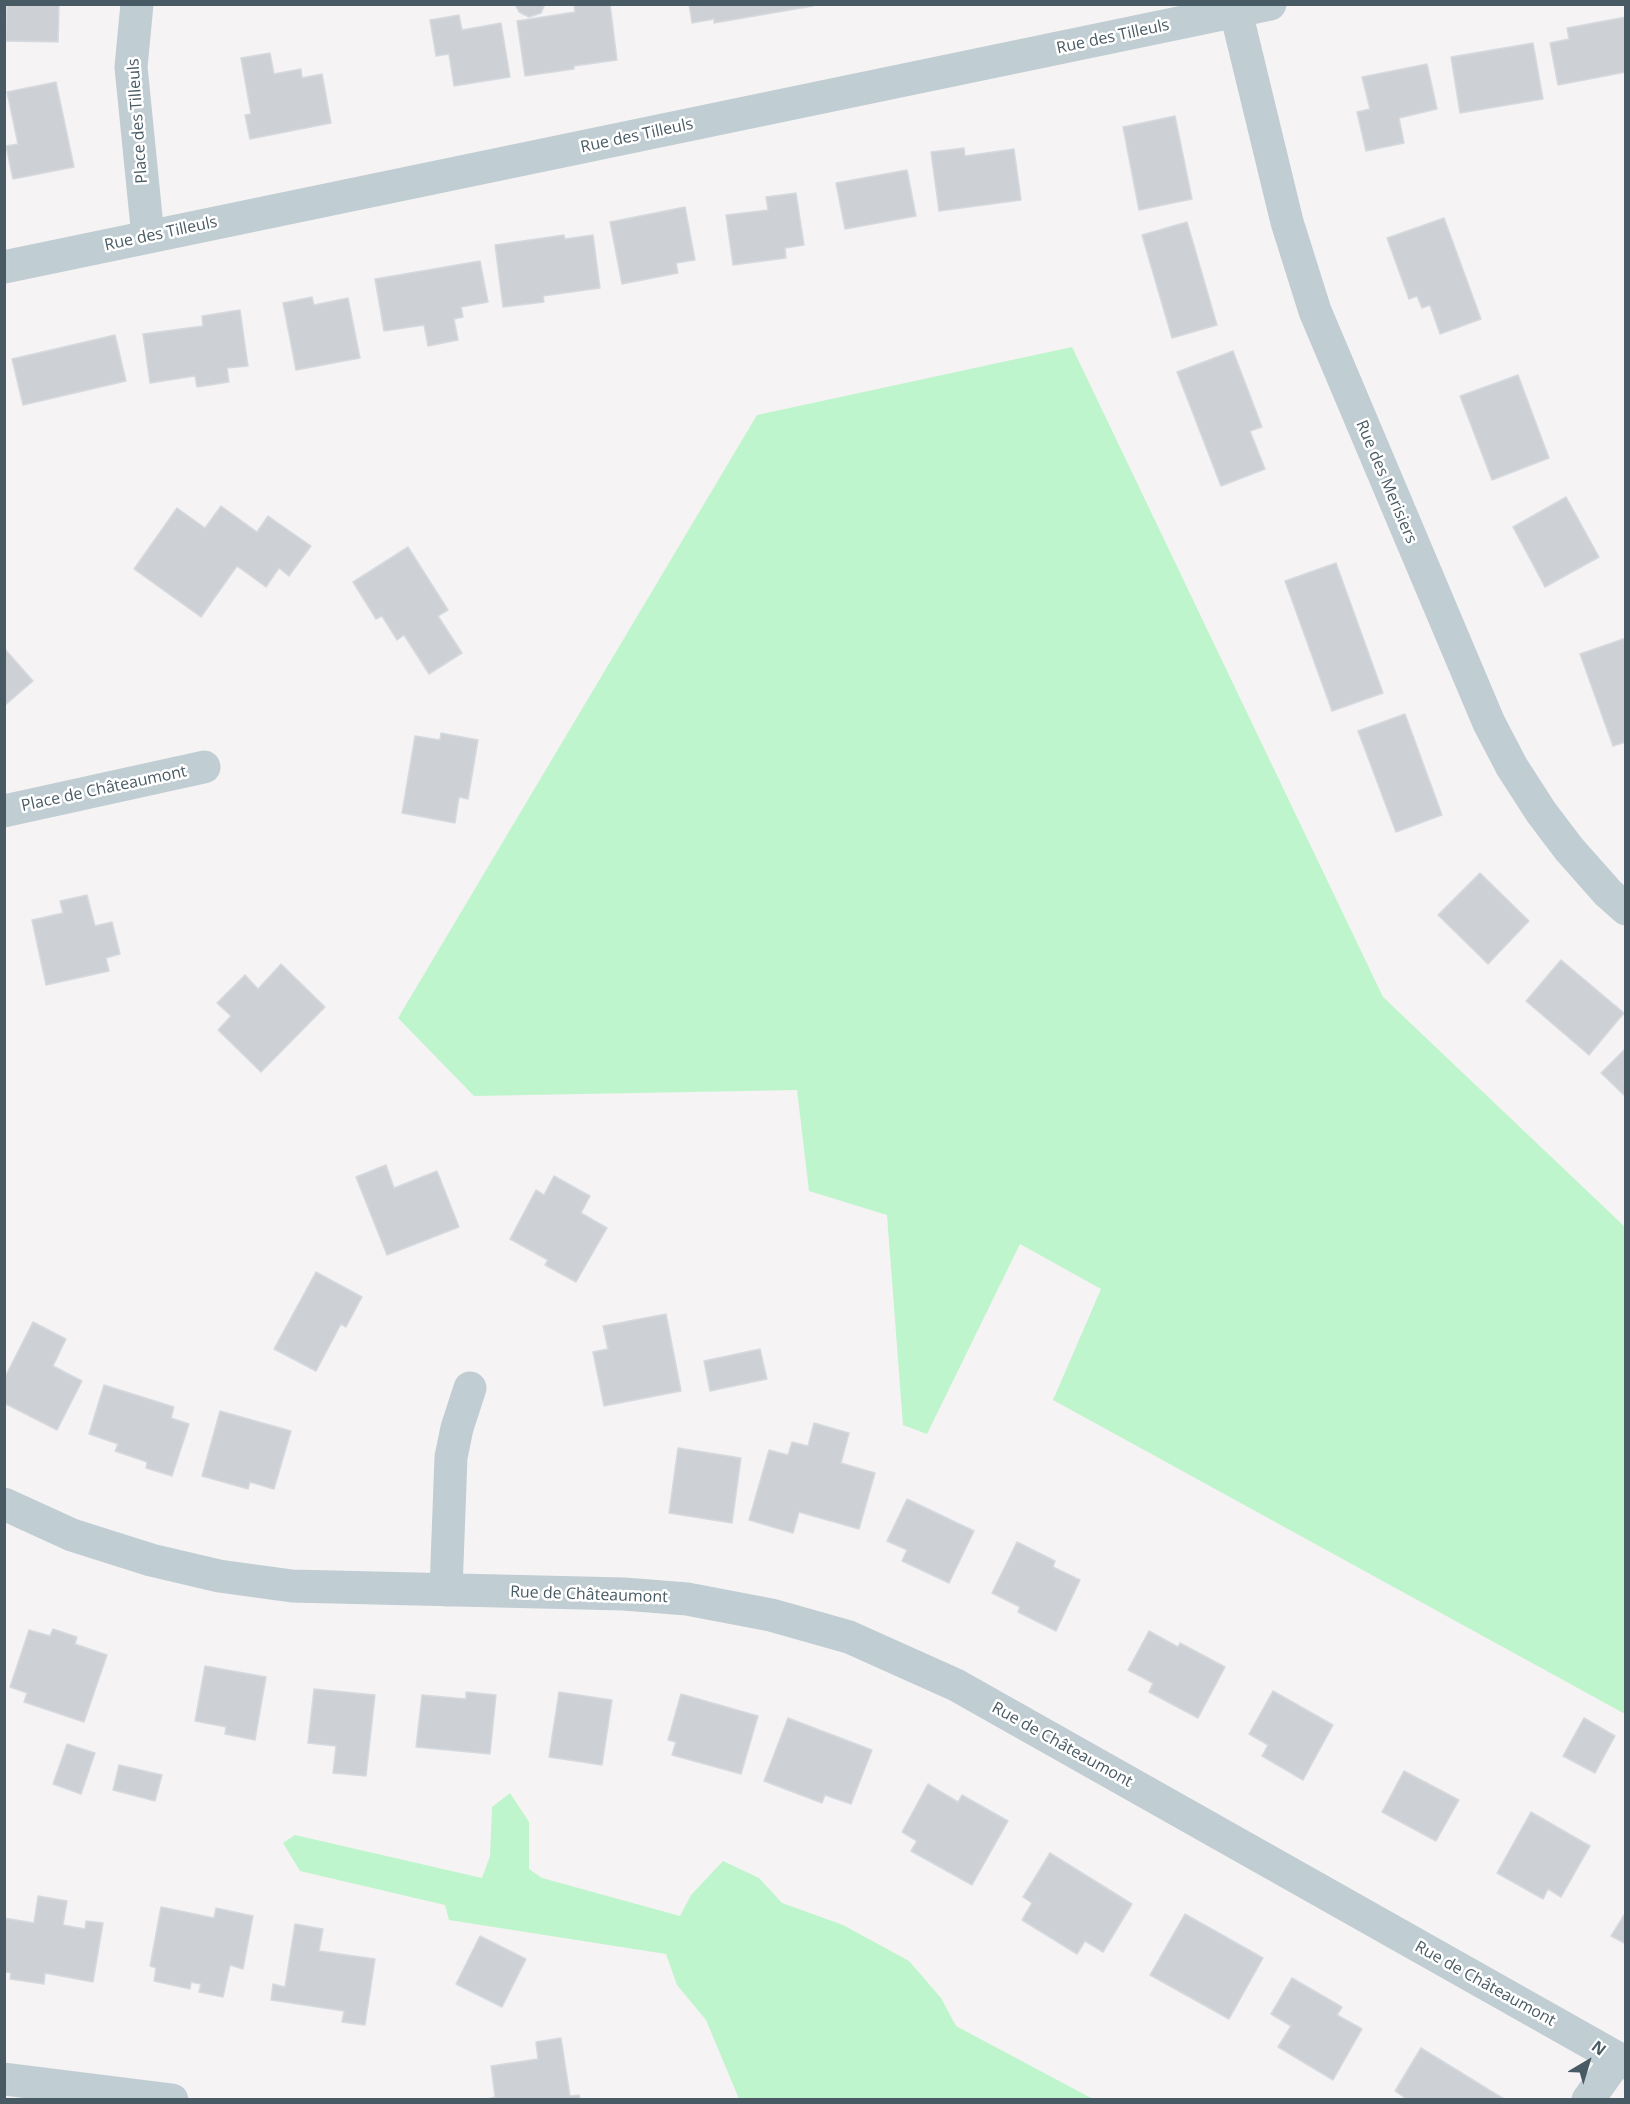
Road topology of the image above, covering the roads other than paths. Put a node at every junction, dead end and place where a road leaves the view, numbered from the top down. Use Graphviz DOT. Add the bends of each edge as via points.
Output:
graph roads {
  1 [pos="137,4"];
  2 [pos="1270,4"];
  3 [pos="1236,12"];
  4 [pos="148,237"];
  5 [pos="4,267"];
  6 [pos="204,767"];
  7 [pos="4,811"];
  8 [pos="1626,909"];
  9 [pos="470,1388"];
  10 [pos="4,1504"];
  11 [pos="446,1590"];
  12 [pos="1621,2061"];
  13 [pos="4,2079"];
  14 [pos="172,2100"];
  15 [pos="1588,2100"];
  1 -- 4 [label="street, Place des Tilleuls" via="131,67"];
  2 -- 3 [label="street, Rue des Tilleuls"];
  3 -- 4 [label="street, Rue des Tilleuls"];
  3 -- 8 [label="street, Rue des Merisiers" via="1287,222 1315,310 1489,723 1541,812 1569,849"];
  4 -- 5 [label="street, Rue des Tilleuls"];
  6 -- 7 [label="street, Place de Châteaumont"];
  9 -- 11 [label="street" via="451,1457"];
  10 -- 11 [label="street, Rue de Châteaumont" via="72,1534 152,1560 219,1576 292,1586"];
  11 -- 12 [label="street, Rue de Châteaumont" via="687,1599 771,1615 849,1637 956,1685"];
  12 -- 15 [label="street"];
  13 -- 14 [label="street"];
}
